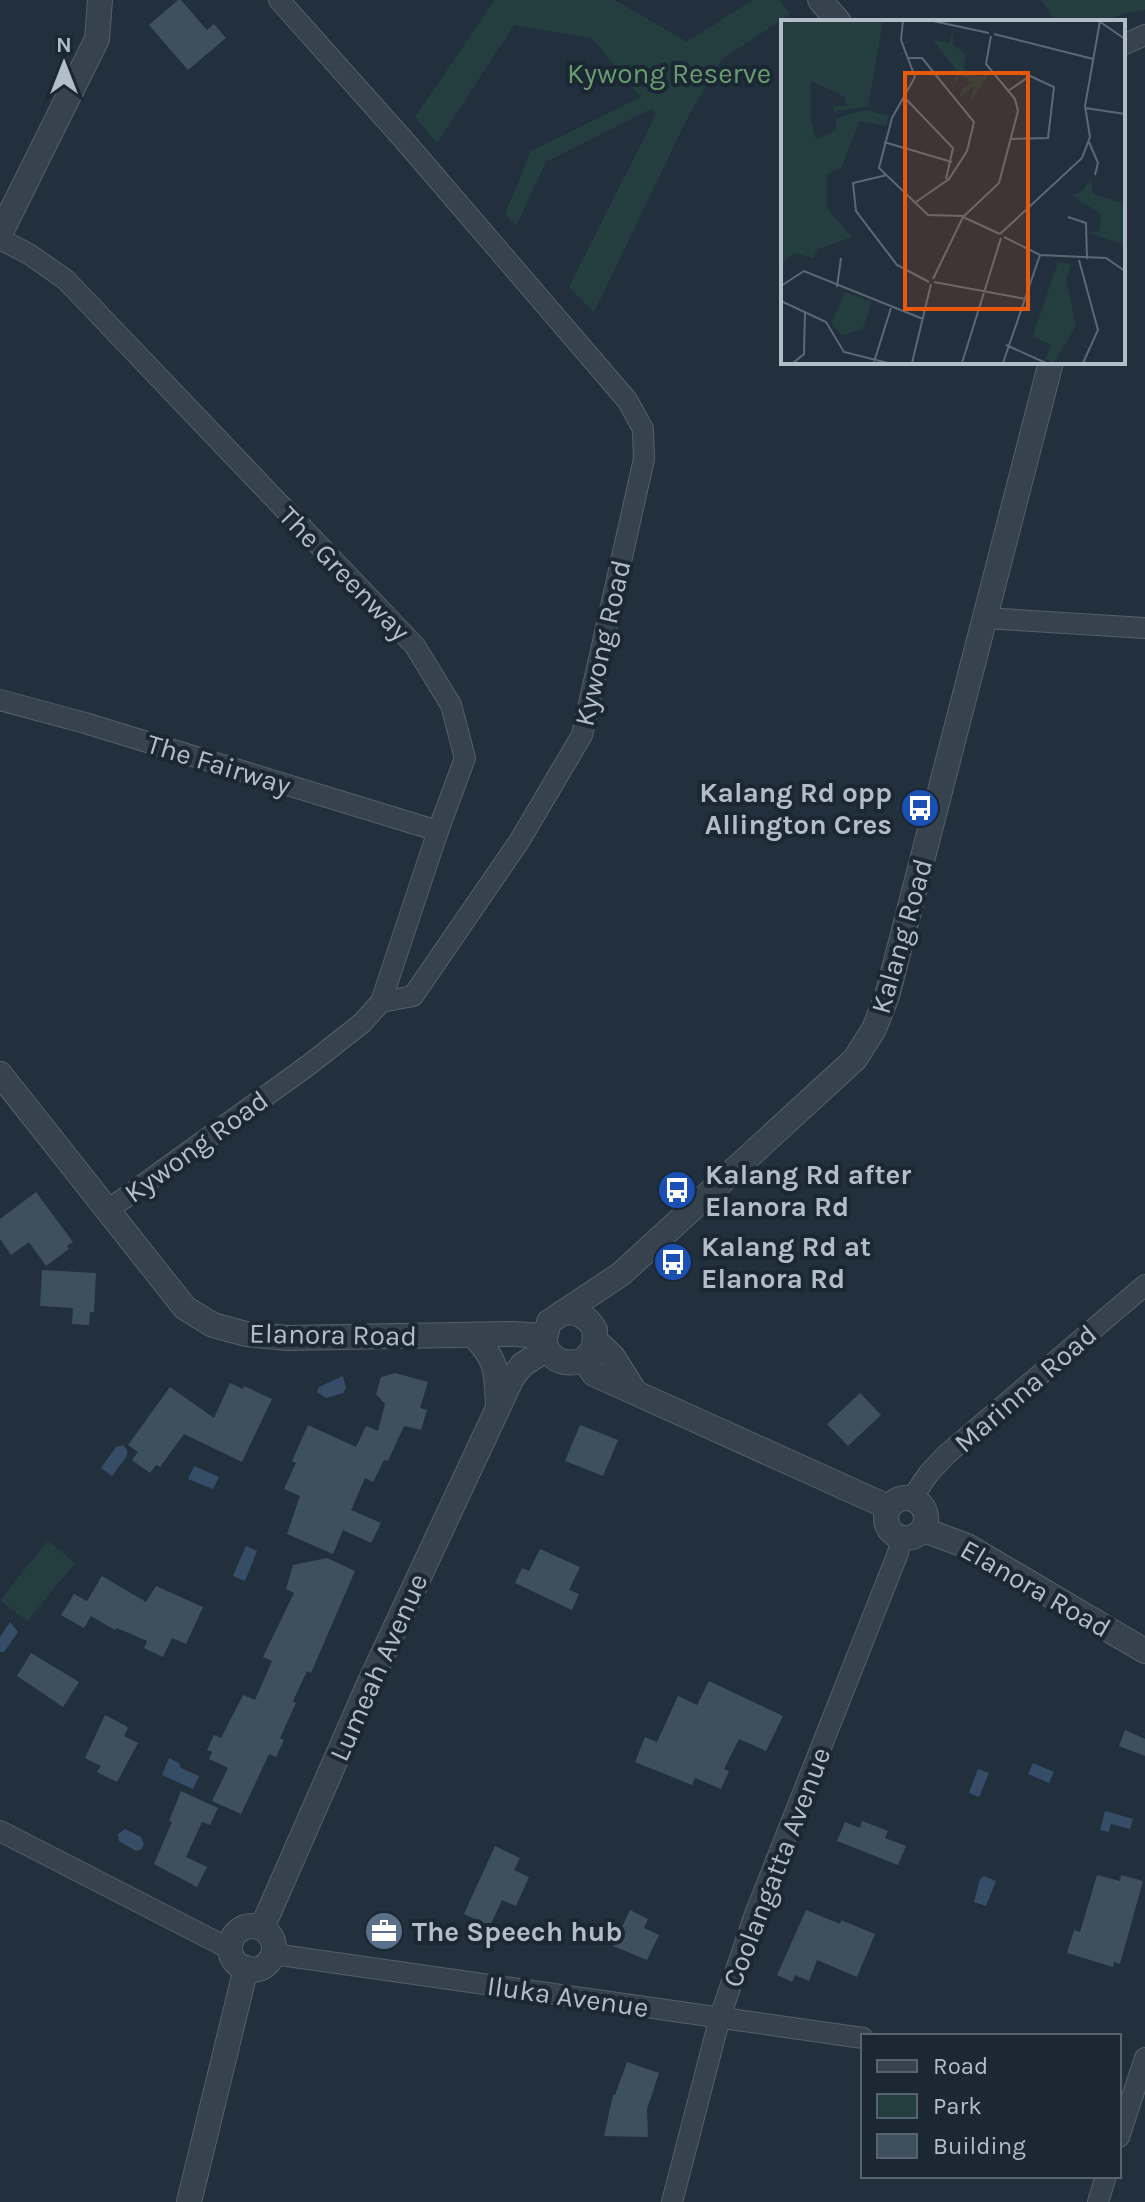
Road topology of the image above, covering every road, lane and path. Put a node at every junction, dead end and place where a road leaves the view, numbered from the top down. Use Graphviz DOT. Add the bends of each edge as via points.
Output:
graph roads {
  1 [pos="100,0"];
  2 [pos="279,0"];
  3 [pos="820,0"];
  4 [pos="837,20"];
  5 [pos="1145,35"];
  6 [pos="1125,44"];
  7 [pos="0,237"];
  8 [pos="1050,364"];
  9 [pos="985,618"];
  10 [pos="1145,628"];
  11 [pos="0,700"];
  12 [pos="438,831"];
  13 [pos="381,1002"];
  14 [pos="0,1074"];
  15 [pos="108,1210"];
  16 [pos="621,1274"];
  17 [pos="1145,1285"];
  18 [pos="562,1313"];
  19 [pos="473,1335"];
  20 [pos="590,1340"];
  21 [pos="546,1343"];
  22 [pos="498,1408"];
  23 [pos="912,1498"];
  24 [pos="888,1507"];
  25 [pos="913,1534"];
  26 [pos="1145,1651"];
  27 [pos="0,1831"];
  28 [pos="262,1928"];
  29 [pos="230,1949"];
  30 [pos="273,1954"];
  31 [pos="246,1968"];
  32 [pos="720,2017"];
  33 [pos="861,2038"];
  34 [pos="1145,2058"];
  35 [pos="1124,2108"];
  36 [pos="1105,2178"];
  37 [pos="189,2202"];
  38 [pos="672,2202"];
  39 [pos="1098,2202"];
  1 -- 7 [label="street" via="97,39"];
  2 -- 13 [label="street, Kywong Road" via="627,400 643,429 644,459 582,735 520,840 413,996"];
  3 -- 4 [label="street"];
  5 -- 6 [label="street"];
  7 -- 12 [label="street, The Greenway" via="66,280 415,646 451,705 465,758"];
  8 -- 9 [label="street, Kalang Road"];
  9 -- 10 [label="street"];
  9 -- 16 [label="street, Kalang Road" via="874,1029 855,1059"];
  11 -- 12 [label="street, The Fairway"];
  12 -- 13 [label="street, The Greenway"];
  13 -- 15 [label="street, Kywong Road" via="310,1064"];
  14 -- 15 [label="street, Elanora Road"];
  15 -- 19 [label="street, Elanora Road" via="185,1308 213,1325 287,1338"];
  16 -- 18 [label="street, Kalang Road"];
  16 -- 20 [label="street, Kalang Road"];
  17 -- 23 [label="street, Marinna Road" via="947,1454"];
  18 -- 20 [label="street" via="577,1313"];
  18 -- 21 [label="street" via="549,1322"];
  19 -- 21 [label="street, Elanora Road"];
  19 -- 22 [label="street" via="490,1353"];
  20 -- 21 [label="street" via="574,1363 553,1358"];
  20 -- 24 [label="street" via="594,1374"];
  21 -- 22 [label="street" via="512,1378"];
  22 -- 28 [label="street, Lumeah Avenue"];
  23 -- 24 [label="street" via="898,1498"];
  23 -- 25 [label="street" via="926,1515"];
  24 -- 25 [label="street" via="889,1526"];
  25 -- 26 [label="street, Elanora Road" via="967,1546"];
  25 -- 32 [label="street, Coolangatta Avenue" via="892,1567 755,1914"];
  27 -- 29 [label="street"];
  28 -- 29 [label="street" via="237,1931"];
  28 -- 30 [label="street" via="271,1936"];
  29 -- 31 [label="street"];
  30 -- 31 [label="street" via="265,1965"];
  30 -- 32 [label="street, Iluka Avenue"];
  31 -- 37 [label="street"];
  32 -- 33 [label="street, Iluka Avenue"];
  32 -- 38 [label="street, Coolangatta Avenue"];
  34 -- 35 [label="street"];
  36 -- 39 [label="street"];
}
